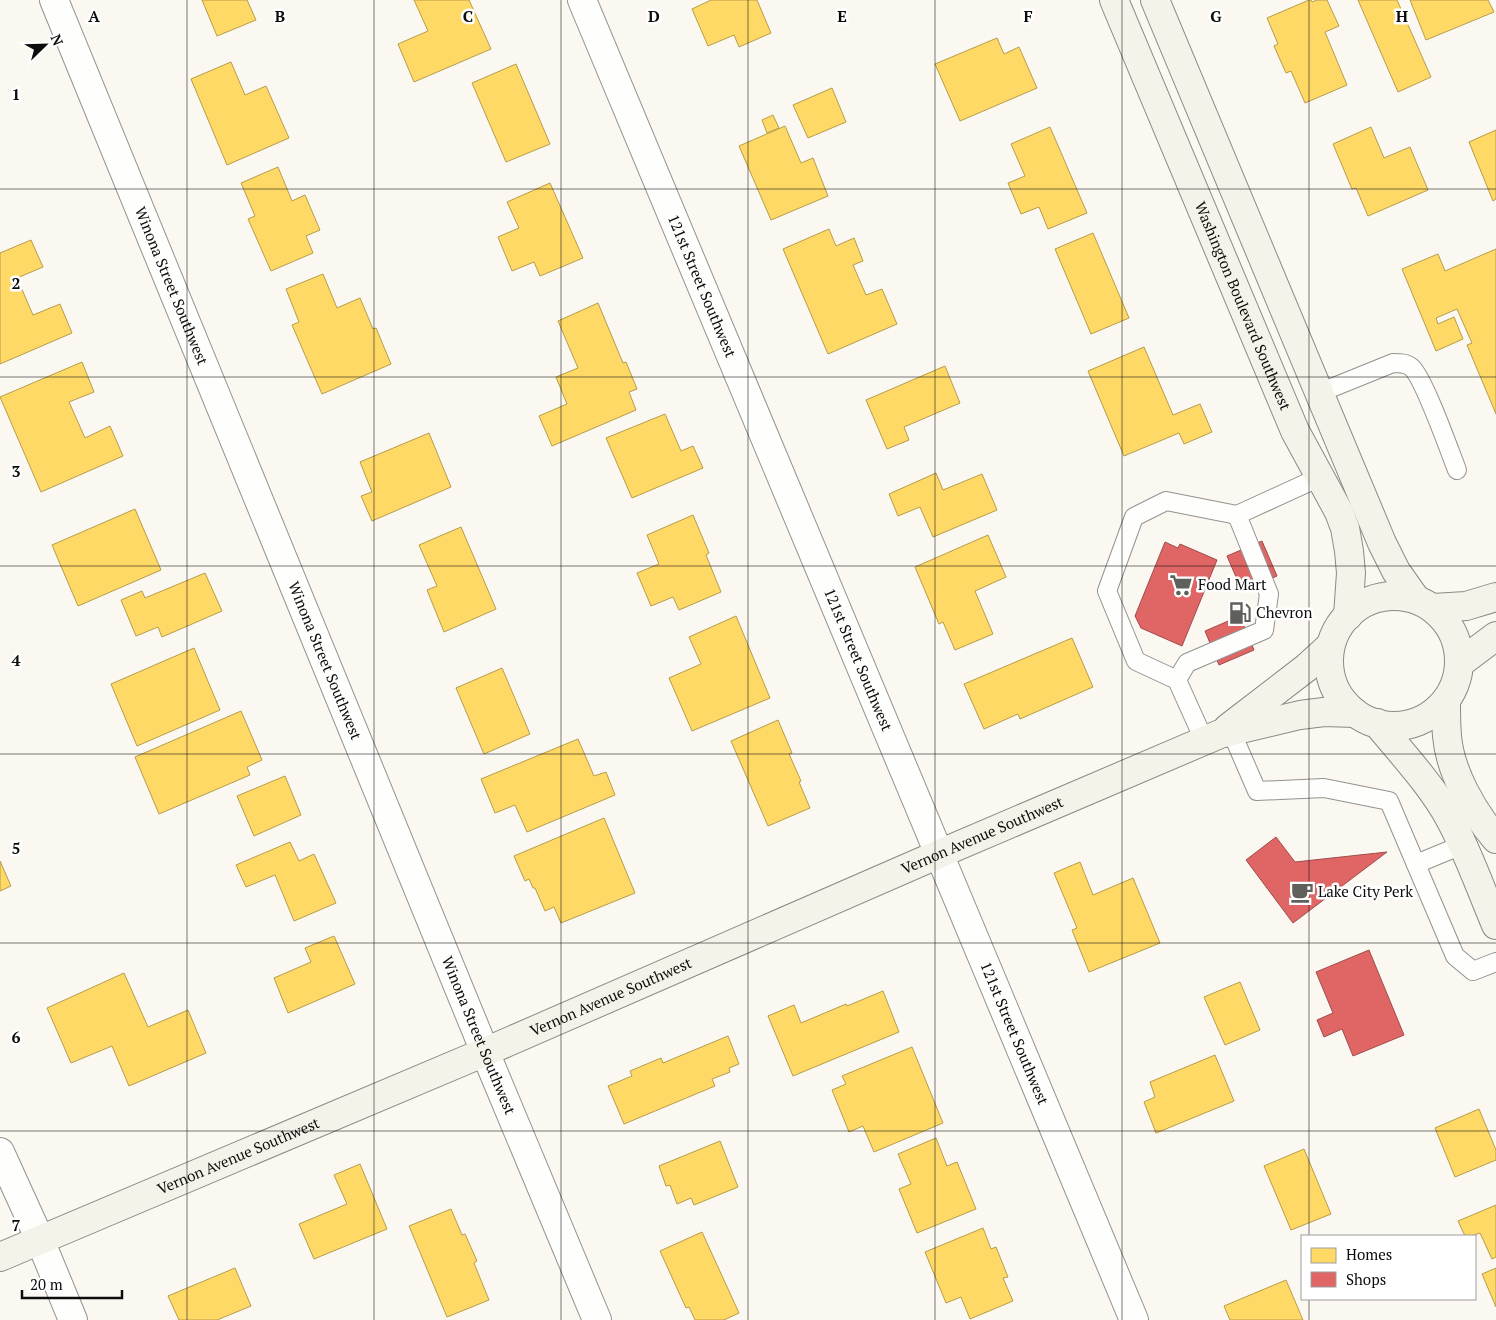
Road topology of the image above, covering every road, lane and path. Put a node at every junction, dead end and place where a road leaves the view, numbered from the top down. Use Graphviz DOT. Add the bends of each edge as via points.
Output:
graph roads {
  1 [pos="54,0"];
  2 [pos="582,0"];
  3 [pos="1114,0"];
  4 [pos="1159,1"];
  5 [pos="1319,393"];
  6 [pos="1458,470"];
  7 [pos="1320,477"];
  8 [pos="1237,515"];
  9 [pos="1496,597"];
  10 [pos="1424,603"];
  11 [pos="1348,616"];
  12 [pos="1496,636"];
  13 [pos="1330,646"];
  14 [pos="1460,662"];
  15 [pos="1177,680"];
  16 [pos="1446,701"];
  17 [pos="1366,718"];
  18 [pos="1218,735"];
  19 [pos="1496,839"];
  20 [pos="1462,845"];
  21 [pos="939,854"];
  22 [pos="1416,864"];
  23 [pos="1496,925"];
  24 [pos="1496,962"];
  25 [pos="485,1052"];
  26 [pos="0,1152"];
  27 [pos="40,1240"];
  28 [pos="0,1257"];
  29 [pos="73,1320"];
  30 [pos="597,1320"];
  31 [pos="1134,1320"];
  1 -- 25 [label="street, Winona Street Southwest"];
  2 -- 21 [label="street, 121st Street Southwest"];
  3 -- 7 [label="main road, Washington Boulevard Southwest" via="1294,432"];
  4 -- 5 [label="main road"];
  5 -- 6 [label="lane" via="1402,362 1419,378"];
  5 -- 10 [label="main road" via="1396,571"];
  7 -- 8 [label="lane"];
  7 -- 11 [label="main road, Washington Boulevard Southwest" via="1339,512 1346,536 1351,573"];
  8 -- 15 [label="lane" via="1269,594 1264,630 1187,663"];
  8 -- 15 [label="lane" via="1166,501 1134,517 1107,591 1136,661"];
  9 -- 10 [label="main road" via="1466,606"];
  10 -- 11 [label="main road" via="1394,595 1374,598"];
  10 -- 14 [label="main road" via="1448,623 1457,642"];
  11 -- 13 [label="main road" via="1339,625"];
  12 -- 14 [label="main road"];
  13 -- 17 [label="main road" via="1329,668 1335,689 1348,708"];
  13 -- 18 [label="main road, Vernon Avenue Southwest"];
  14 -- 16 [label="main road" via="1456,683"];
  15 -- 18 [label="lane"];
  16 -- 17 [label="main road" via="1431,715 1410,724 1388,726"];
  16 -- 19 [label="main road" via="1447,737 1452,761 1463,790"];
  17 -- 18 [label="main road, Vernon Avenue Southwest" via="1324,712"];
  17 -- 20 [label="main road" via="1428,786 1450,818"];
  18 -- 21 [label="main road, Vernon Avenue Southwest"];
  18 -- 22 [label="lane" via="1257,791 1324,788 1390,801"];
  20 -- 22 [label="lane"];
  20 -- 23 [label="main road"];
  21 -- 25 [label="main road, Vernon Avenue Southwest"];
  21 -- 31 [label="street, 121st Street Southwest"];
  22 -- 24 [label="lane" via="1455,956 1473,971"];
  25 -- 27 [label="main road, Vernon Avenue Southwest"];
  25 -- 30 [label="street, Winona Street Southwest"];
  26 -- 27 [label="street"];
  27 -- 28 [label="main road, Vernon Avenue Southwest"];
  27 -- 29 [label="street"];
}
